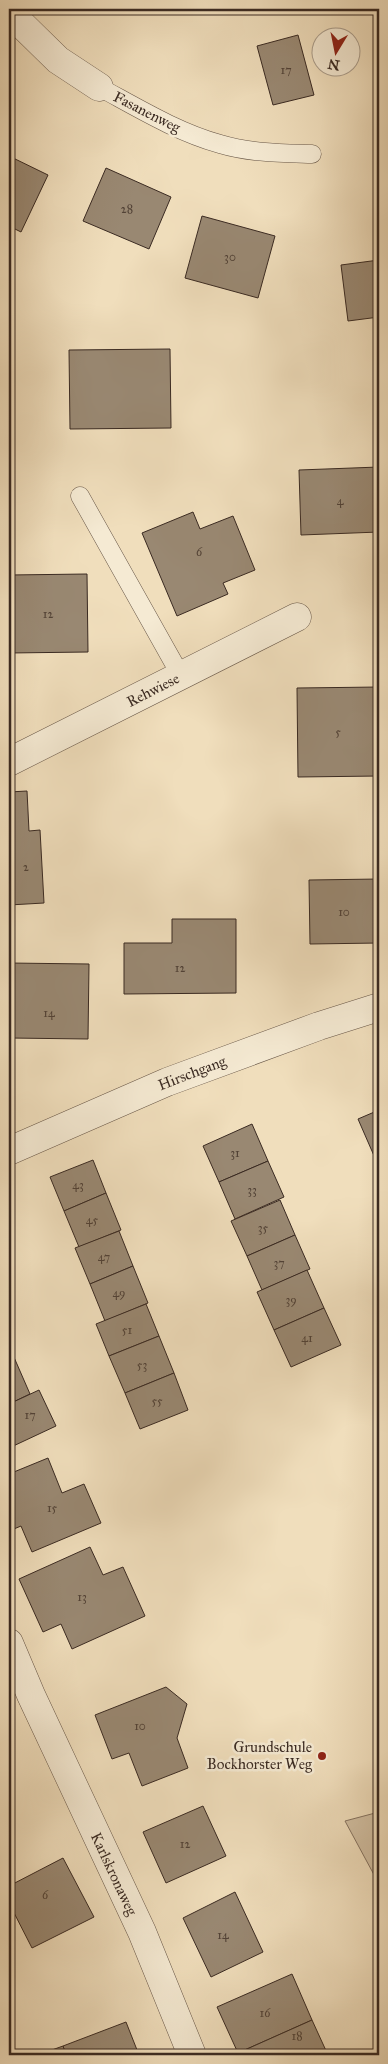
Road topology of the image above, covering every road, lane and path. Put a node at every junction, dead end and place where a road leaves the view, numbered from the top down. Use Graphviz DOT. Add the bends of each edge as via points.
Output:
graph roads {
  1 [pos="9,12"];
  2 [pos="99,87"];
  3 [pos="312,154"];
  4 [pos="80,496"];
  5 [pos="297,617"];
  6 [pos="181,676"];
  7 [pos="9,762"];
  8 [pos="379,1007"];
  9 [pos="12,1142"];
  10 [pos="9,1643"];
  11 [pos="20,1700"];
  12 [pos="192,2055"];
  1 -- 2 [label="street, Fasanenweg" via="58,60"];
  2 -- 3 [label="lane, Fasanenweg" via="194,136 222,145 268,153"];
  4 -- 6 [label="lane"];
  5 -- 6 [label="street, Rehwiese"];
  6 -- 7 [label="street, Rehwiese"];
  8 -- 9 [label="street, Hirschgang" via="319,1026"];
  10 -- 11 [label="street, Karlskronaweg"];
  11 -- 12 [label="street, Karlskronaweg" via="142,1932"];
}
